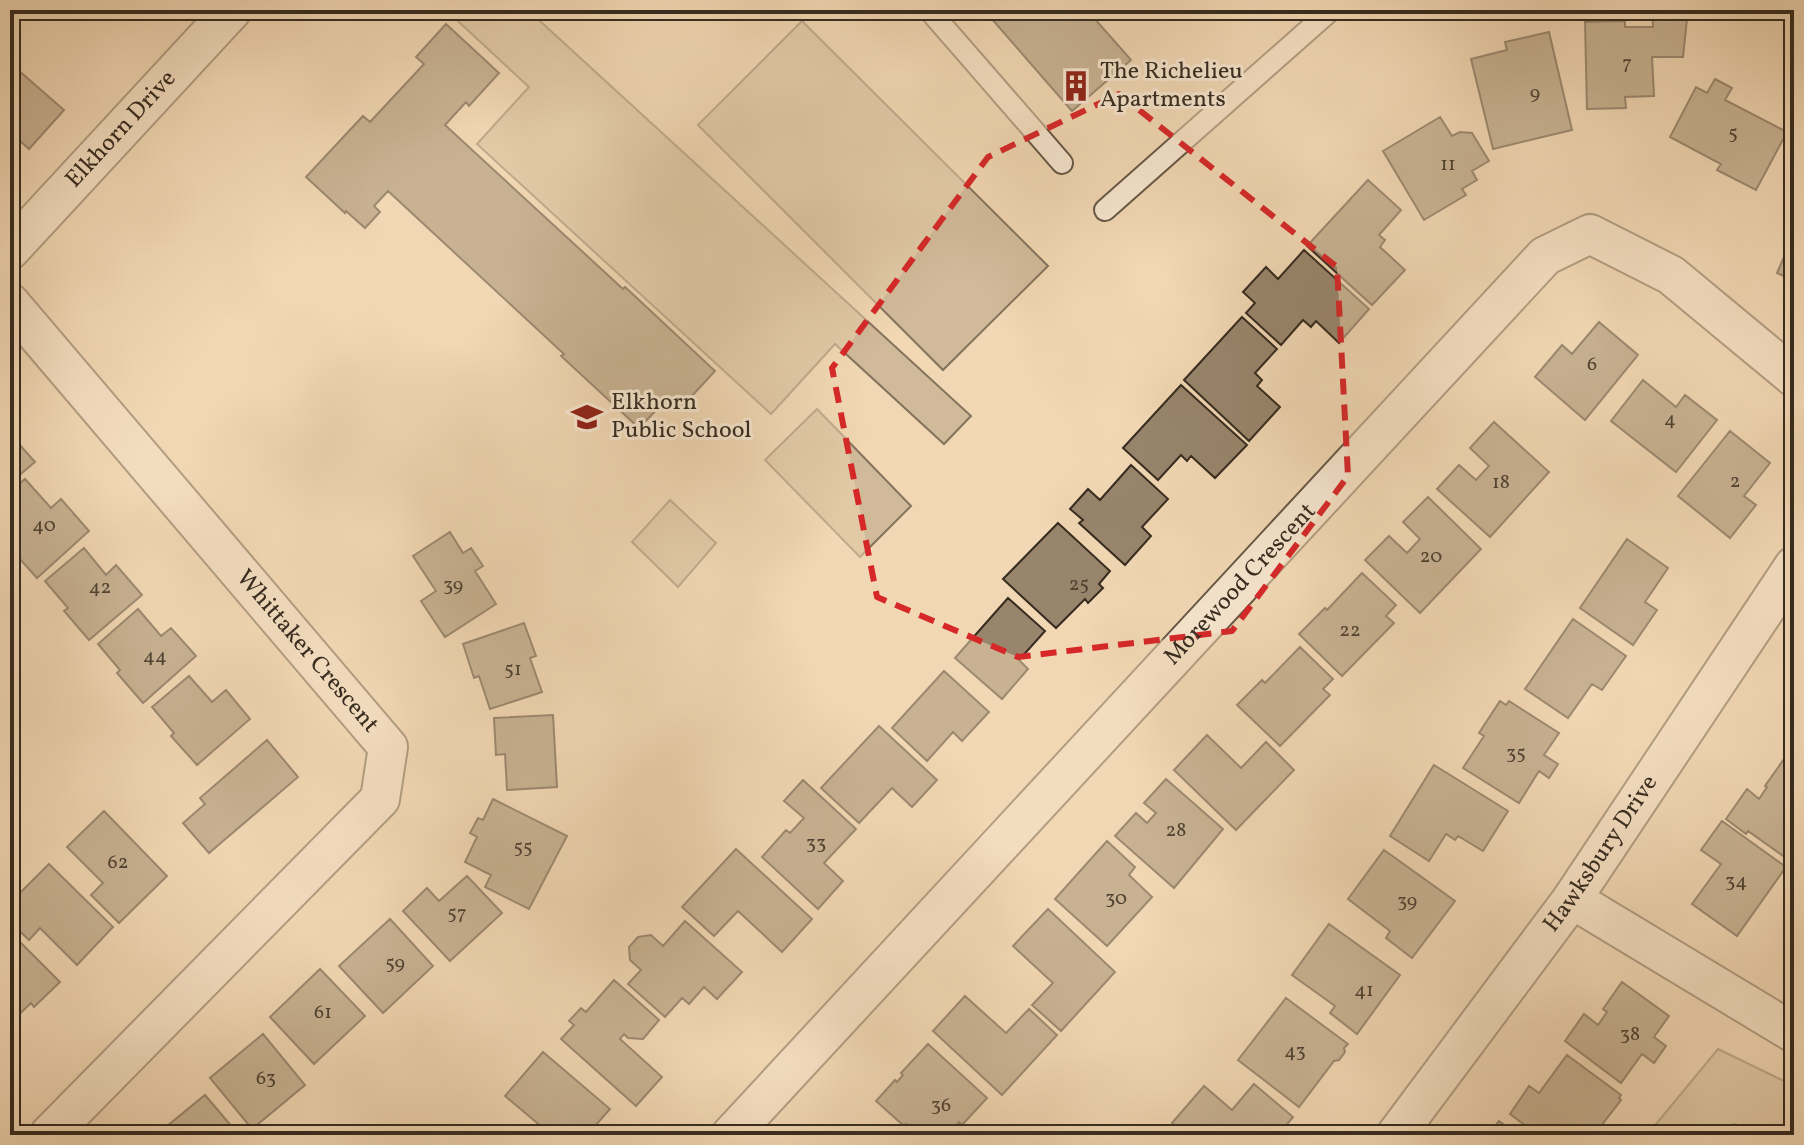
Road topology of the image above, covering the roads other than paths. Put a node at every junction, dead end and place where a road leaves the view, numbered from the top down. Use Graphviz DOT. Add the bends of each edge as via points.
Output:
graph roads {
  1 [pos="232,10"];
  2 [pos="929,10"];
  3 [pos="1331,10"];
  4 [pos="1062,163"];
  5 [pos="1105,210"];
  6 [pos="10,250"];
  7 [pos="10,303"];
  8 [pos="1794,377"];
  9 [pos="1794,566"];
  10 [pos="1572,899"];
  11 [pos="1791,1031"];
  12 [pos="49,1135"];
  13 [pos="731,1135"];
  14 [pos="1396,1135"];
  1 -- 6 [label="street, Elkhorn Drive"];
  2 -- 4 [label="lane"];
  3 -- 5 [label="lane"];
  7 -- 12 [label="street, Whittaker Crescent" via="388,747 380,799"];
  8 -- 13 [label="street, Morewood Crescent" via="1671,275 1590,234 1545,256"];
  9 -- 10 [label="street, Hawksbury Drive"];
  10 -- 11 [label="street"];
  10 -- 14 [label="street, Hawksbury Drive"];
}
